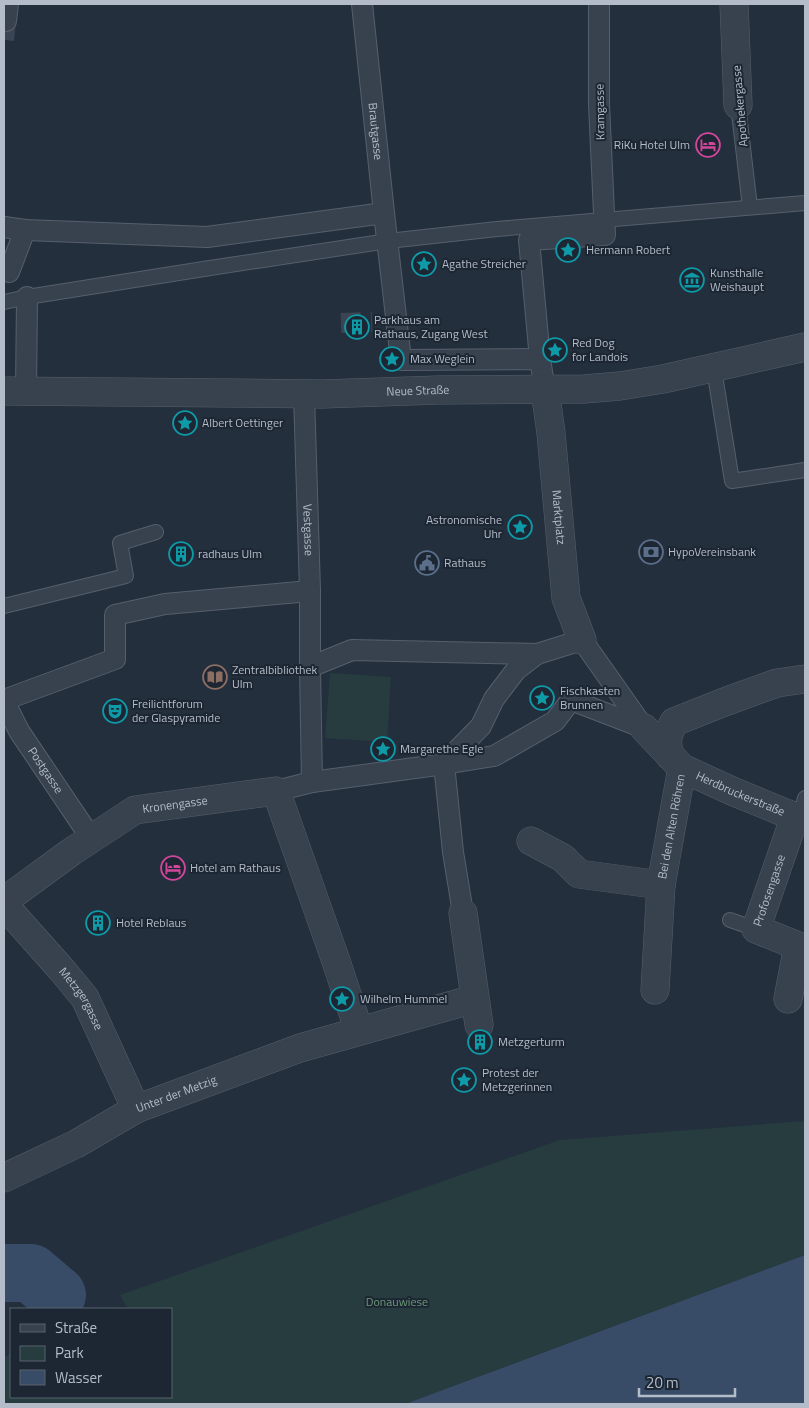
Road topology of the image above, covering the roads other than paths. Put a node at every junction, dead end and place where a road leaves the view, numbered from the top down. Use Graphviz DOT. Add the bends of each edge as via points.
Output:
graph roads {
  1 [pos="362,4"];
  2 [pos="599,4"];
  3 [pos="734,4"];
  4 [pos="738,105"];
  5 [pos="805,203"];
  6 [pos="750,207"];
  7 [pos="384,213"];
  8 [pos="604,220"];
  9 [pos="4,227"];
  10 [pos="25,230"];
  11 [pos="389,250"];
  12 [pos="9,272"];
  13 [pos="27,297"];
  14 [pos="4,302"];
  15 [pos="805,347"];
  16 [pos="540,359"];
  17 [pos="714,368"];
  18 [pos="545,390"];
  19 [pos="15,391"];
  20 [pos="304,394"];
  21 [pos="805,470"];
  22 [pos="156,532"];
  23 [pos="310,591"];
  24 [pos="4,606"];
  25 [pos="582,640"];
  26 [pos="537,654"];
  27 [pos="310,667"];
  28 [pos="805,679"];
  29 [pos="4,701"];
  30 [pos="644,728"];
  31 [pos="676,762"];
  32 [pos="444,764"];
  33 [pos="312,782"];
  34 [pos="276,791"];
  35 [pos="801,813"];
  36 [pos="91,838"];
  37 [pos="531,841"];
  38 [pos="662,885"];
  39 [pos="4,900"];
  40 [pos="4,905"];
  41 [pos="463,913"];
  42 [pos="730,920"];
  43 [pos="756,929"];
  44 [pos="655,990"];
  45 [pos="474,998"];
  46 [pos="788,998"];
  47 [pos="479,1025"];
  48 [pos="359,1031"];
  49 [pos="136,1109"];
  50 [pos="4,1178"];
  1 -- 7 [label="street, Brautgasse"];
  2 -- 8 [label="street, Kramgasse"];
  3 -- 4 [label="street, Apothekergasse"];
  4 -- 6 [label="lane, Apothekergasse"];
  5 -- 6 [label="lane"];
  6 -- 8 [label="lane"];
  7 -- 10 [label="street" via="207,238"];
  7 -- 11 [label="street, Brautgasse"];
  8 -- 11 [label="lane" via="497,229"];
  8 -- 16 [label="street" via="605,235 530,240"];
  9 -- 10 [label="street"];
  10 -- 12 [label="street"];
  11 -- 13 [label="lane" via="210,268"];
  11 -- 16 [label="street, Brautgasse" via="401,360"];
  13 -- 14 [label="lane"];
  13 -- 19 [label="street, Neue Straße"];
  15 -- 17 [label="street, Neue Straße"];
  16 -- 18 [label="street"];
  17 -- 18 [label="street, Neue Straße" via="620,386"];
  17 -- 21 [label="lane" via="732,481"];
  18 -- 20 [label="street, Neue Straße"];
  18 -- 25 [label="street, Marktplatz" via="566,598"];
  19 -- 20 [label="street, Neue Straße"];
  20 -- 23 [label="street, Vestgasse"];
  22 -- 24 [label="lane" via="120,543 126,576"];
  23 -- 27 [label="street, Vestgasse"];
  23 -- 29 [label="street" via="165,604 115,615 115,658"];
  25 -- 26 [label="street"];
  25 -- 30 [label="street, Marktplatz"];
  26 -- 27 [label="street" via="352,650"];
  26 -- 32 [label="street" via="516,670 494,699 481,726"];
  27 -- 33 [label="street, Vestgasse"];
  28 -- 31 [label="street" via="725,693 674,722 667,745"];
  29 -- 36 [label="street, Postgasse" via="19,731"];
  30 -- 31 [label="street, Marktplatz"];
  30 -- 32 [label="street, Marktplatz" via="571,700 554,721 494,756"];
  31 -- 35 [label="street, Herdbruckerstraße" via="732,791"];
  31 -- 38 [label="street, Bei den Alten Röhren"];
  32 -- 33 [label="street, Marktplatz"];
  32 -- 41 [label="street"];
  33 -- 34 [label="street, Kronengasse"];
  34 -- 36 [label="street, Kronengasse" via="135,810"];
  34 -- 48 [label="street"];
  35 -- 43 [label="street, Profosengasse"];
  36 -- 39 [label="street, Kronengasse"];
  37 -- 38 [label="street, Bei den Alten Röhren" via="563,858 579,874"];
  38 -- 44 [label="street, Bei den Alten Röhren"];
  40 -- 49 [label="street, Metzgergasse" via="84,998"];
  41 -- 45 [label="street"];
  42 -- 43 [label="lane"];
  43 -- 46 [label="street, Profosengasse" via="798,946"];
  45 -- 47 [label="street"];
  45 -- 48 [label="street, Unter der Metzig"];
  48 -- 49 [label="street, Unter der Metzig" via="300,1048"];
  49 -- 50 [label="street, Unter der Metzig" via="76,1144"];
}
